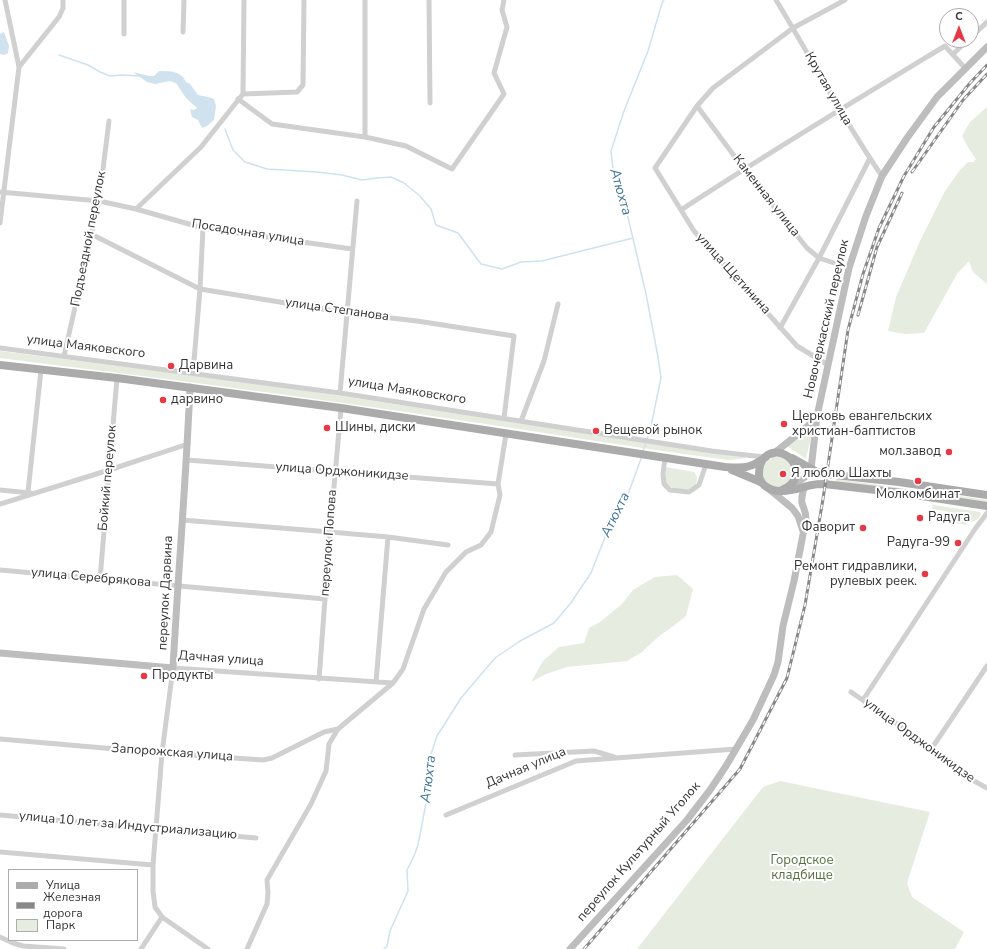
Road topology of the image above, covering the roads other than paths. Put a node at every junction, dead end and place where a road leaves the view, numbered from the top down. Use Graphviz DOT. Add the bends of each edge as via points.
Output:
graph roads {
  1 [pos="5,0"];
  2 [pos="63,0"];
  3 [pos="124,0"];
  4 [pos="184,0"];
  5 [pos="244,0"];
  6 [pos="304,0"];
  7 [pos="365,0"];
  8 [pos="429,0"];
  9 [pos="504,0"];
  10 [pos="776,0"];
  11 [pos="845,0"];
  12 [pos="987,22"];
  13 [pos="793,28"];
  14 [pos="979,30"];
  15 [pos="183,32"];
  16 [pos="124,34"];
  17 [pos="987,47"];
  18 [pos="959,48"];
  19 [pos="953,54"];
  20 [pos="19,67"];
  21 [pos="965,68"];
  22 [pos="243,94"];
  23 [pos="238,99"];
  24 [pos="430,103"];
  25 [pos="697,106"];
  26 [pos="840,110"];
  27 [pos="109,121"];
  28 [pos="365,136"];
  29 [pos="870,158"];
  30 [pos="744,169"];
  31 [pos="882,176"];
  32 [pos="2,192"];
  33 [pos="99,201"];
  34 [pos="356,201"];
  35 [pos="136,210"];
  36 [pos="681,210"];
  37 [pos="0,223"];
  38 [pos="203,228"];
  39 [pos="91,234"];
  40 [pos="352,249"];
  41 [pos="819,258"];
  42 [pos="849,268"];
  43 [pos="200,290"];
  44 [pos="558,304"];
  45 [pos="347,314"];
  46 [pos="780,328"];
  47 [pos="0,348"];
  48 [pos="64,356"];
  49 [pos="0,365"];
  50 [pos="828,365"];
  51 [pos="41,370"];
  52 [pos="193,373"];
  53 [pos="117,378"];
  54 [pos="190,388"];
  55 [pos="340,393"];
  56 [pos="341,408"];
  57 [pos="817,416"];
  58 [pos="504,418"];
  59 [pos="521,421"];
  60 [pos="506,434"];
  61 [pos="188,444"];
  62 [pos="769,455"];
  63 [pos="788,456"];
  64 [pos="662,458"];
  65 [pos="187,460"];
  66 [pos="706,464"];
  67 [pos="725,467"];
  68 [pos="811,469"];
  69 [pos="109,470"];
  70 [pos="335,471"];
  71 [pos="498,484"];
  72 [pos="765,486"];
  73 [pos="804,487"];
  74 [pos="786,489"];
  75 [pos="0,490"];
  76 [pos="28,492"];
  77 [pos="36,493"];
  78 [pos="987,495"];
  79 [pos="0,504"];
  80 [pos="987,506"];
  81 [pos="987,513"];
  82 [pos="182,520"];
  83 [pos="330,532"];
  84 [pos="803,534"];
  85 [pos="388,537"];
  86 [pos="448,545"];
  87 [pos="0,570"];
  88 [pos="100,579"];
  89 [pos="178,585"];
  90 [pos="325,599"];
  91 [pos="0,653"];
  92 [pos="987,666"];
  93 [pos="173,668"];
  94 [pos="319,679"];
  95 [pos="376,682"];
  96 [pos="393,683"];
  97 [pos="851,692"];
  98 [pos="863,700"];
  99 [pos="338,729"];
  100 [pos="0,739"];
  101 [pos="932,748"];
  102 [pos="736,749"];
  103 [pos="162,753"];
  104 [pos="515,755"];
  105 [pos="618,758"];
  106 [pos="987,788"];
  107 [pos="0,815"];
  108 [pos="446,815"];
  109 [pos="156,829"];
  110 [pos="256,838"];
  111 [pos="0,852"];
  112 [pos="153,865"];
  113 [pos="162,917"];
  114 [pos="0,938"];
  115 [pos="64,949"];
  116 [pos="141,949"];
  117 [pos="208,949"];
  118 [pos="247,949"];
  119 [pos="570,949"];
  1 -- 20 [label="street"];
  2 -- 20 [label="street" via="59,17"];
  3 -- 16 [label="street"];
  4 -- 15 [label="street"];
  5 -- 22 [label="street"];
  6 -- 22 [label="street" via="303,85 297,92"];
  7 -- 28 [label="street"];
  8 -- 24 [label="street"];
  9 -- 28 [label="street" via="502,10 507,27 494,73 504,94 452,169 406,146"];
  10 -- 13 [label="street, Крутая улица"];
  11 -- 13 [label="street"];
  12 -- 14 [label="street"];
  13 -- 25 [label="street" via="713,88"];
  13 -- 26 [label="street, Крутая улица"];
  17 -- 21 [label="street, Новочеркасский переулок"];
  18 -- 19 [label="street"];
  19 -- 21 [label="street"];
  19 -- 26 [label="street" via="945,46"];
  20 -- 32 [label="street"];
  21 -- 31 [label="street, Новочеркасский переулок" via="937,97"];
  22 -- 23 [label="street"];
  23 -- 28 [label="street" via="272,124"];
  23 -- 35 [label="street" via="201,147"];
  25 -- 30 [label="street, Каменная улица"];
  25 -- 36 [label="street, улица Щетинина" via="655,168"];
  26 -- 29 [label="street, Крутая улица"];
  26 -- 30 [label="street"];
  27 -- 33 [label="street, Подъездной переулок"];
  29 -- 31 [label="street, Крутая улица"];
  29 -- 41 [label="street"];
  30 -- 36 [label="street"];
  30 -- 41 [label="street, Каменная улица" via="807,248"];
  31 -- 42 [label="street, Новочеркасский переулок"];
  32 -- 33 [label="street"];
  32 -- 37 [label="street"];
  33 -- 35 [label="street, Посадочная улица"];
  33 -- 39 [label="street, Подъездной переулок"];
  34 -- 40 [label="street"];
  35 -- 38 [label="street, Посадочная улица"];
  36 -- 46 [label="street, улица Щетинина" via="694,231"];
  38 -- 40 [label="street, Посадочная улица"];
  38 -- 43 [label="street"];
  39 -- 43 [label="street, улица Степанова"];
  39 -- 48 [label="street, Подъездной переулок"];
  40 -- 45 [label="street"];
  41 -- 42 [label="street, Каменная улица"];
  41 -- 46 [label="street"];
  42 -- 50 [label="street, Новочеркасский переулок"];
  43 -- 45 [label="street, улица Степанова"];
  43 -- 52 [label="street"];
  44 -- 59 [label="street" via="544,361"];
  45 -- 55 [label="street"];
  45 -- 58 [label="street, улица Степанова" via="417,321 514,336"];
  46 -- 50 [label="street, улица Щетинина" via="797,346"];
  47 -- 48 [label="street, улица Маяковского"];
  48 -- 52 [label="street, улица Маяковского"];
  49 -- 51 [label="main road, улица Маяковского"];
  50 -- 57 [label="street, Новочеркасский переулок"];
  51 -- 53 [label="main road, улица Маяковского"];
  51 -- 76 [label="street"];
  52 -- 55 [label="street, улица Маяковского"];
  53 -- 54 [label="main road, улица Маяковского"];
  53 -- 69 [label="street, Бойкий переулок"];
  54 -- 56 [label="main road, улица Маяковского"];
  54 -- 61 [label="street, переулок Дарвина"];
  55 -- 58 [label="street, улица Маяковского"];
  56 -- 60 [label="main road, улица Маяковского"];
  56 -- 70 [label="street, переулок Попова"];
  57 -- 62 [label="street" via="808,426"];
  57 -- 68 [label="street, Новочеркасский переулок"];
  58 -- 59 [label="street, улица Маяковского"];
  59 -- 62 [label="street, улица Маяковского" via="746,455"];
  60 -- 64 [label="main road, улица Маяковского"];
  60 -- 71 [label="street"];
  61 -- 65 [label="street, переулок Дарвина"];
  61 -- 69 [label="street"];
  62 -- 63 [label="main road" via="780,453"];
  62 -- 67 [label="main road, улица Маяковского" via="752,466"];
  62 -- 72 [label="main road" via="761,462 759,469 759,477"];
  63 -- 68 [label="main road"];
  63 -- 74 [label="main road" via="796,467 796,475 794,482"];
  64 -- 66 [label="main road, улица Маяковского"];
  64 -- 66 [label="street" via="664,484 670,490 689,492 699,485"];
  65 -- 70 [label="street, улица Орджоникидзе"];
  65 -- 82 [label="street, переулок Дарвина"];
  66 -- 67 [label="main road, улица Маяковского"];
  67 -- 72 [label="main road, улица Маяковского"];
  68 -- 74 [label="street" via="805,477"];
  68 -- 78 [label="main road" via="826,474"];
  69 -- 77 [label="street"];
  69 -- 88 [label="street, Бойкий переулок"];
  70 -- 71 [label="street, улица Орджоникидзе"];
  70 -- 83 [label="street, переулок Попова"];
  71 -- 96 [label="street" via="500,495 490,532 481,545 466,552 446,572 424,609 403,669"];
  72 -- 74 [label="main road" via="775,491"];
  72 -- 84 [label="street" via="792,508 798,516"];
  73 -- 74 [label="main road"];
  73 -- 80 [label="main road" via="813,484 848,486"];
  73 -- 84 [label="street, переулок Культурный Уголок" via="802,502 806,519"];
  75 -- 76 [label="street"];
  76 -- 77 [label="street"];
  77 -- 79 [label="street"];
  81 -- 98 [label="street"];
  82 -- 83 [label="street"];
  82 -- 89 [label="street, переулок Дарвина"];
  83 -- 85 [label="street"];
  83 -- 90 [label="street, переулок Попова"];
  84 -- 102 [label="street, переулок Культурный Уголок" via="782,626 774,675"];
  85 -- 86 [label="street"];
  85 -- 95 [label="street"];
  87 -- 88 [label="street, улица Серебрякова"];
  88 -- 89 [label="street, улица Серебрякова"];
  89 -- 90 [label="street, улица Серебрякова"];
  89 -- 93 [label="street, переулок Дарвина"];
  90 -- 94 [label="street, переулок Попова"];
  91 -- 93 [label="street, Дачная улица"];
  92 -- 101 [label="street"];
  93 -- 94 [label="street, Дачная улица"];
  93 -- 103 [label="street, переулок Дарвина"];
  94 -- 95 [label="street, Дачная улица"];
  95 -- 96 [label="street, Дачная улица"];
  96 -- 99 [label="street"];
  97 -- 98 [label="street, улица Орджоникидзе"];
  98 -- 101 [label="street, улица Орджоникидзе"];
  99 -- 103 [label="street, Запорожская улица" via="324,732 263,760"];
  99 -- 118 [label="street" via="329,744 326,771 311,804 267,880 267,904"];
  100 -- 103 [label="street, Запорожская улица"];
  101 -- 106 [label="street, улица Орджоникидзе" via="958,772"];
  102 -- 105 [label="street, Дачная улица"];
  102 -- 119 [label="street, переулок Культурный Уголок" via="687,820"];
  103 -- 109 [label="street, переулок Дарвина"];
  104 -- 105 [label="street, Дачная улица" via="594,751"];
  105 -- 108 [label="street, Дачная улица" via="576,761"];
  107 -- 109 [label="street, улица 10 лет за Индустриализацию"];
  109 -- 110 [label="street, улица 10 лет за Индустриализацию"];
  109 -- 112 [label="street, переулок Дарвина"];
  111 -- 112 [label="street"];
  112 -- 113 [label="street, переулок Дарвина" via="155,907"];
  113 -- 116 [label="street"];
  113 -- 117 [label="street"];
  114 -- 115 [label="street" via="23,946"];
}
